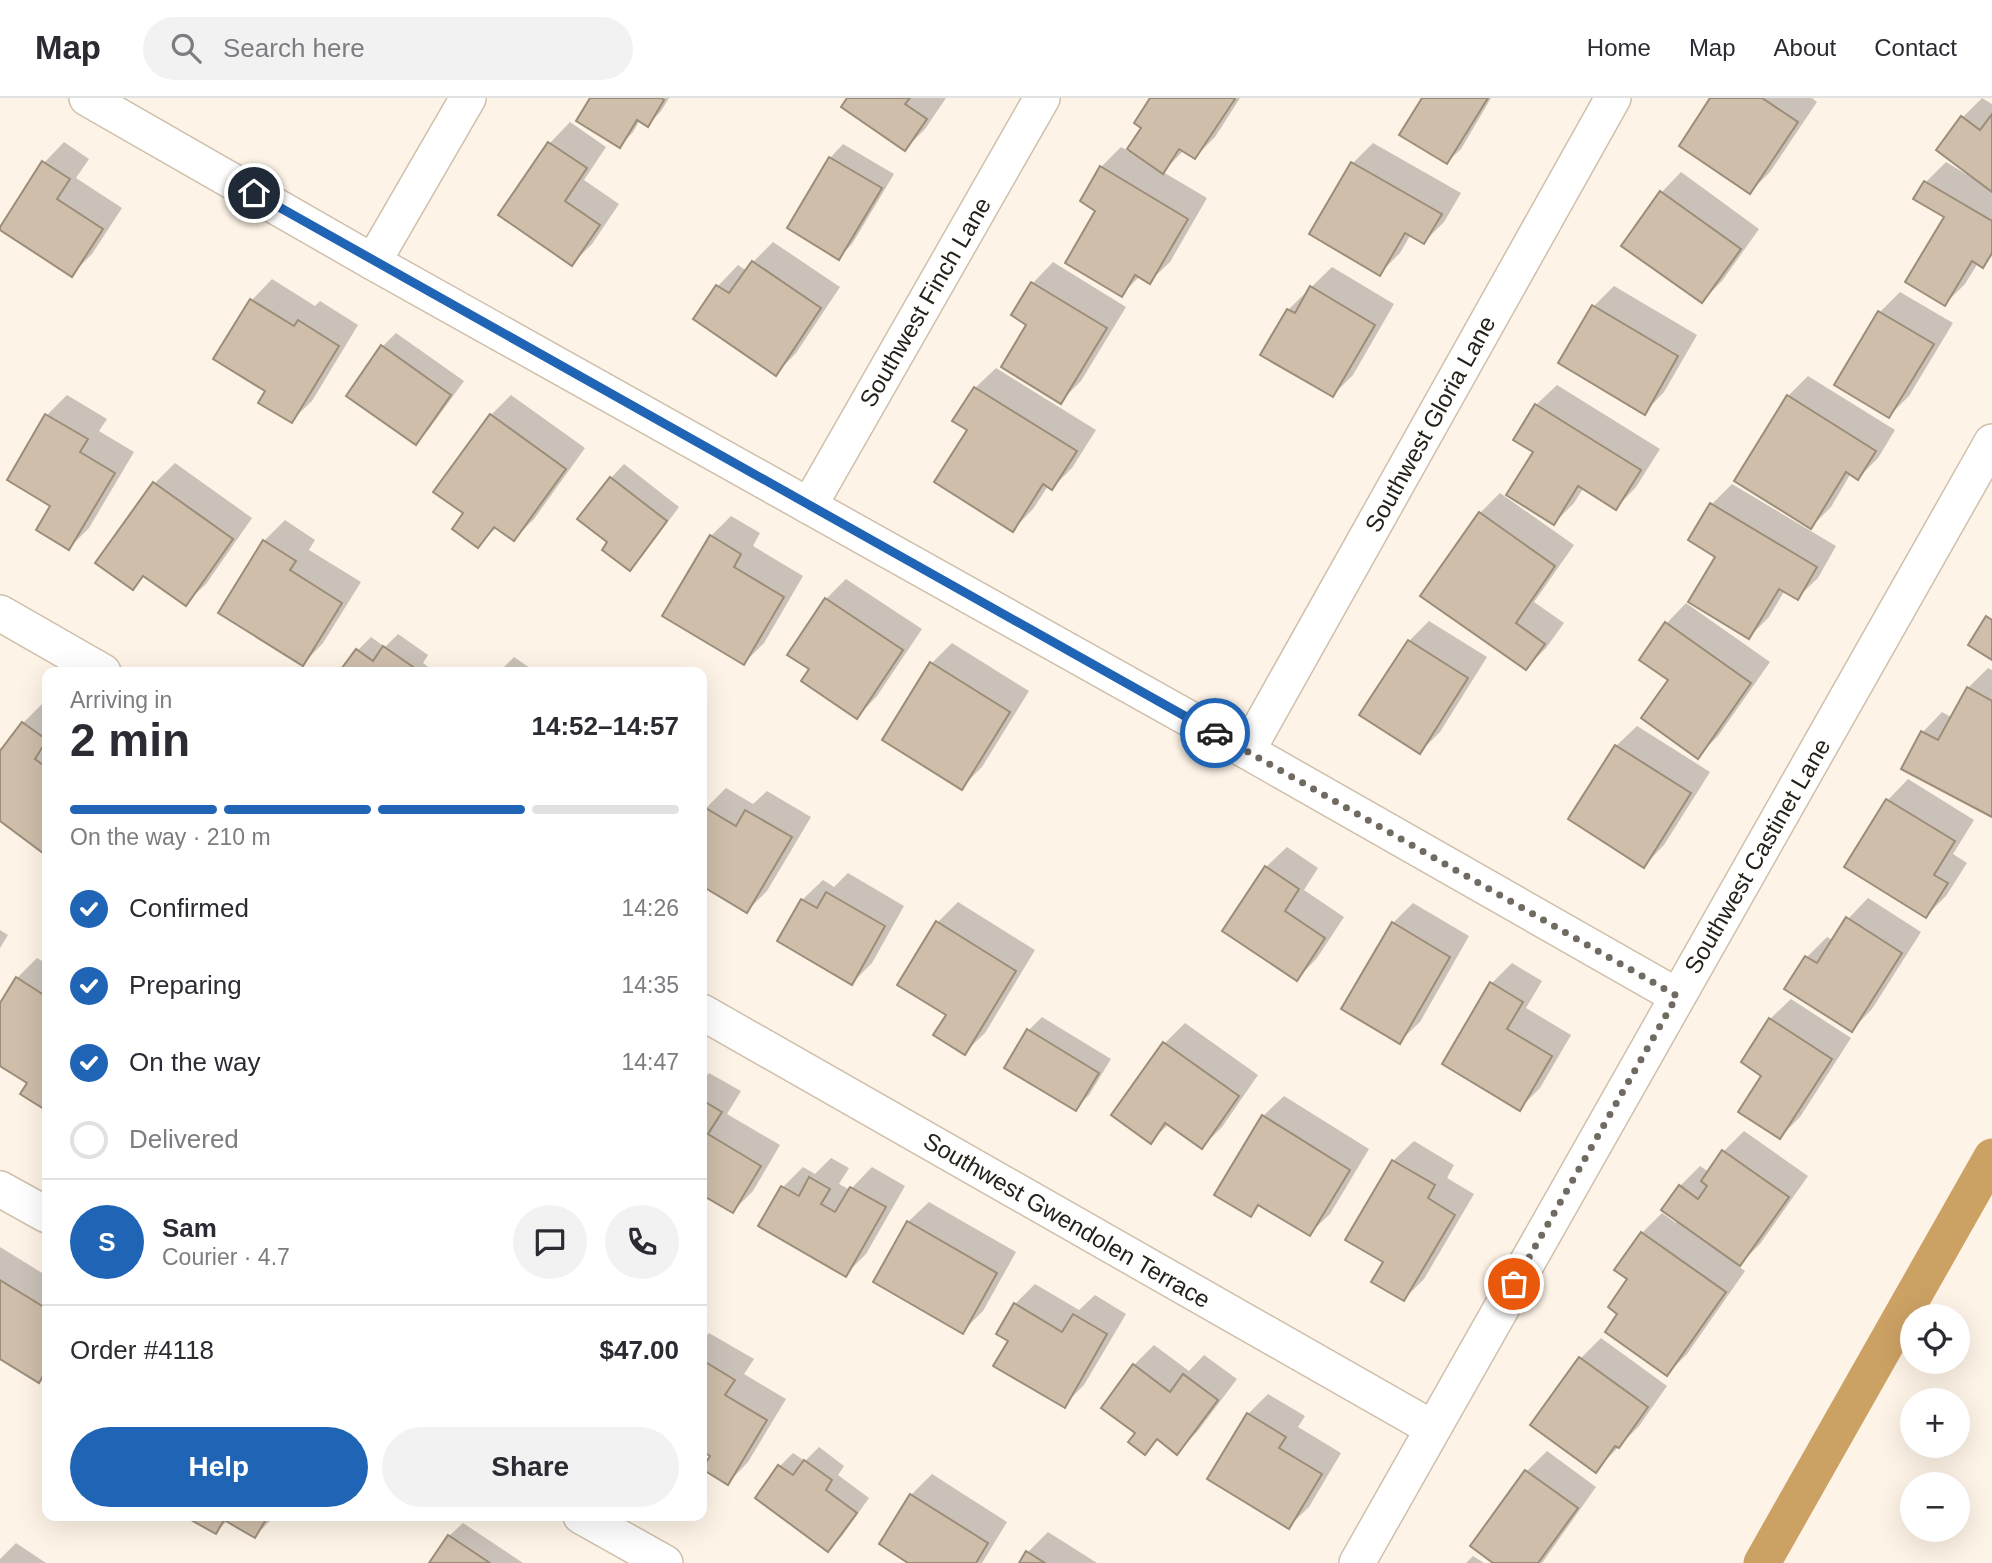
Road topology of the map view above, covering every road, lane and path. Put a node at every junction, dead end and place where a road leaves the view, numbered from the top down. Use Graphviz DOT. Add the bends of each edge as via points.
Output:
graph roads {
  1 [pos="87,98"];
  2 [pos="468,98"];
  3 [pos="1042,98"];
  4 [pos="1613,98"];
  5 [pos="373,262"];
  6 [pos="1992,442"];
  7 [pos="809,506"];
  8 [pos="0,613"];
  9 [pos="94,667"];
  10 [pos="1247,751"];
  11 [pos="1677,996"];
  12 [pos="707,1015"];
  13 [pos="0,1189"];
  14 [pos="42,1212"];
  15 [pos="1432,1428"];
  16 [pos="591,1521"];
  17 [pos="666,1563"];
  18 [pos="1357,1563"];
  1 -- 5 [label="street"];
  2 -- 5 [label="street"];
  3 -- 7 [label="street, Southwest Finch Lane"];
  4 -- 10 [label="street, Southwest Gloria Lane"];
  5 -- 7 [label="street"];
  6 -- 11 [label="street, Southwest Castinet Lane"];
  7 -- 10 [label="street"];
  8 -- 9 [label="street"];
  10 -- 11 [label="street"];
  11 -- 15 [label="street, Southwest Castinet Lane"];
  12 -- 15 [label="street, Southwest Gwendolen Terrace"];
  13 -- 14 [label="street"];
  15 -- 18 [label="street, Southwest Castinet Lane"];
  16 -- 17 [label="street"];
}
